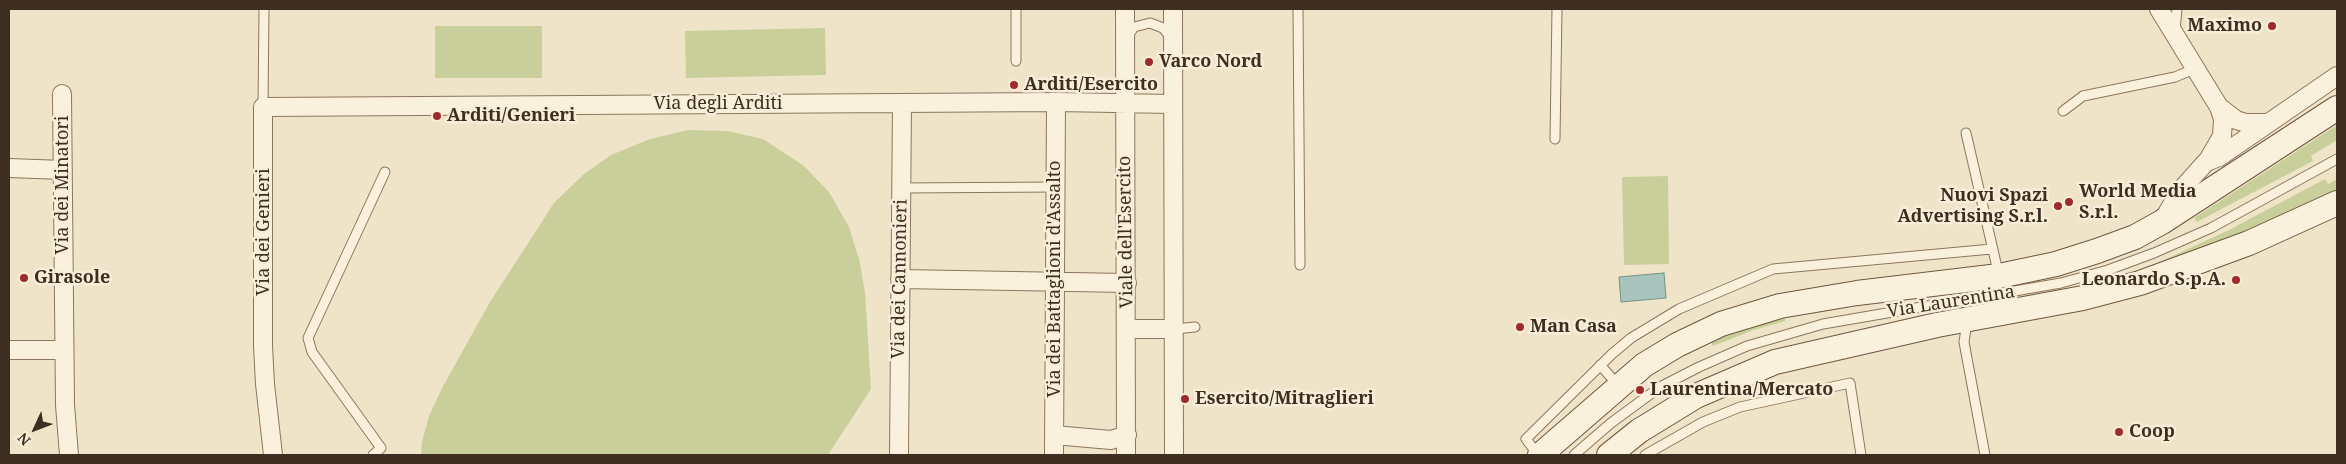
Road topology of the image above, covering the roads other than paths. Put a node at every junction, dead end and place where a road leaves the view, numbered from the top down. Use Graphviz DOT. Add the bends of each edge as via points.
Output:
graph roads {
  1 [pos="264,9"];
  2 [pos="1016,9"];
  3 [pos="1125,9"];
  4 [pos="1173,9"];
  5 [pos="1298,9"];
  6 [pos="1557,9"];
  7 [pos="2159,9"];
  8 [pos="2177,9"];
  9 [pos="2174,36"];
  10 [pos="1173,40"];
  11 [pos="1124,41"];
  12 [pos="1016,61"];
  13 [pos="2194,69"];
  14 [pos="2337,76"];
  15 [pos="62,94"];
  16 [pos="1056,102"];
  17 [pos="1124,102"];
  18 [pos="902,103"];
  19 [pos="1174,104"];
  20 [pos="264,107"];
  21 [pos="2219,108"];
  22 [pos="2337,108"];
  23 [pos="2063,111"];
  24 [pos="2266,123"];
  25 [pos="1966,133"];
  26 [pos="1556,139"];
  27 [pos="2337,159"];
  28 [pos="2206,162"];
  29 [pos="9,168"];
  30 [pos="63,170"];
  31 [pos="385,172"];
  32 [pos="1056,187"];
  33 [pos="901,188"];
  34 [pos="2337,203"];
  35 [pos="2162,222"];
  36 [pos="1992,249"];
  37 [pos="1300,265"];
  38 [pos="1998,276"];
  39 [pos="900,279"];
  40 [pos="1055,282"];
  41 [pos="1127,282"];
  42 [pos="1967,319"];
  43 [pos="1195,327"];
  44 [pos="1126,329"];
  45 [pos="1174,329"];
  46 [pos="9,350"];
  47 [pos="64,350"];
  48 [pos="1600,365"];
  49 [pos="1619,385"];
  50 [pos="1054,435"];
  51 [pos="1127,435"];
  52 [pos="69,455"];
  53 [pos="273,455"];
  54 [pos="373,455"];
  55 [pos="899,455"];
  56 [pos="1054,455"];
  57 [pos="1126,455"];
  58 [pos="1174,455"];
  59 [pos="1539,455"];
  60 [pos="1574,455"];
  61 [pos="1609,455"];
  62 [pos="1645,455"];
  63 [pos="1861,455"];
  64 [pos="1986,455"];
  1 -- 20 [label="lane, Via dei Genieri"];
  2 -- 12 [label="lane"];
  3 -- 11 [label="street, Viale dell'Esercito"];
  4 -- 10 [label="street"];
  5 -- 37 [label="lane"];
  6 -- 26 [label="lane"];
  7 -- 9 [label="street"];
  8 -- 9 [label="lane"];
  9 -- 13 [label="street"];
  10 -- 11 [label="lane" via="1164,28 1150,23 1134,27"];
  10 -- 19 [label="street"];
  11 -- 17 [label="street, Viale dell'Esercito"];
  13 -- 21 [label="street"];
  13 -- 23 [label="lane" via="2175,77 2083,96"];
  14 -- 24 [label="street"];
  15 -- 30 [label="street, Via dei Minatori"];
  16 -- 17 [label="street, Via degli Arditi"];
  16 -- 18 [label="street, Via degli Arditi"];
  16 -- 32 [label="street, Via dei Battaglioni d'Assalto"];
  17 -- 19 [label="street, Via degli Arditi"];
  17 -- 41 [label="street, Viale dell'Esercito"];
  18 -- 20 [label="street, Via degli Arditi"];
  18 -- 33 [label="street, Via dei Cannonieri"];
  19 -- 45 [label="street"];
  20 -- 53 [label="street, Via dei Genieri" via="263,346"];
  21 -- 24 [label="street" via="2236,120"];
  21 -- 28 [label="street" via="2223,119 2222,136"];
  22 -- 35 [label="main road, Via Laurentina"];
  24 -- 28 [label="street" via="2219,157"];
  25 -- 36 [label="lane"];
  27 -- 60 [label="lane, Via Laurentina" via="2211,228 2108,270 2061,283 1823,324 1747,346 1660,388 1611,423"];
  28 -- 35 [label="street" via="2181,190"];
  29 -- 30 [label="street"];
  30 -- 47 [label="street, Via dei Minatori"];
  31 -- 54 [label="lane" via="308,338 312,352 381,448"];
  32 -- 33 [label="lane"];
  32 -- 40 [label="street, Via dei Battaglioni d'Assalto"];
  33 -- 39 [label="street, Via dei Cannonieri"];
  34 -- 42 [label="main road, Via Laurentina" via="2284,229 2140,283 2083,298"];
  35 -- 38 [label="main road, Via Laurentina" via="2135,237 2080,257"];
  36 -- 38 [label="lane"];
  36 -- 48 [label="lane" via="1773,269 1679,309 1631,338"];
  38 -- 49 [label="main road, Via Laurentina" via="1857,293 1748,314 1677,345 1649,361"];
  39 -- 40 [label="street"];
  39 -- 55 [label="street, Via dei Cannonieri"];
  40 -- 41 [label="street"];
  40 -- 50 [label="street, Via dei Battaglioni d'Assalto"];
  41 -- 44 [label="street, Viale dell'Esercito"];
  42 -- 61 [label="main road, Via Laurentina" via="1797,356 1751,371 1680,405"];
  42 -- 64 [label="lane" via="1964,342"];
  43 -- 45 [label="lane"];
  44 -- 45 [label="street"];
  44 -- 51 [label="street, Viale dell'Esercito"];
  45 -- 58 [label="street"];
  46 -- 47 [label="street"];
  47 -- 52 [label="street, Via dei Minatori"];
  48 -- 49 [label="lane"];
  48 -- 59 [label="lane" via="1526,439"];
  49 -- 59 [label="main road, Via Laurentina"];
  50 -- 51 [label="street" via="1111,440"];
  50 -- 56 [label="street, Via dei Battaglioni d'Assalto"];
  51 -- 57 [label="street, Viale dell'Esercito"];
  62 -- 63 [label="lane" via="1703,422 1740,407 1850,383"];
}
